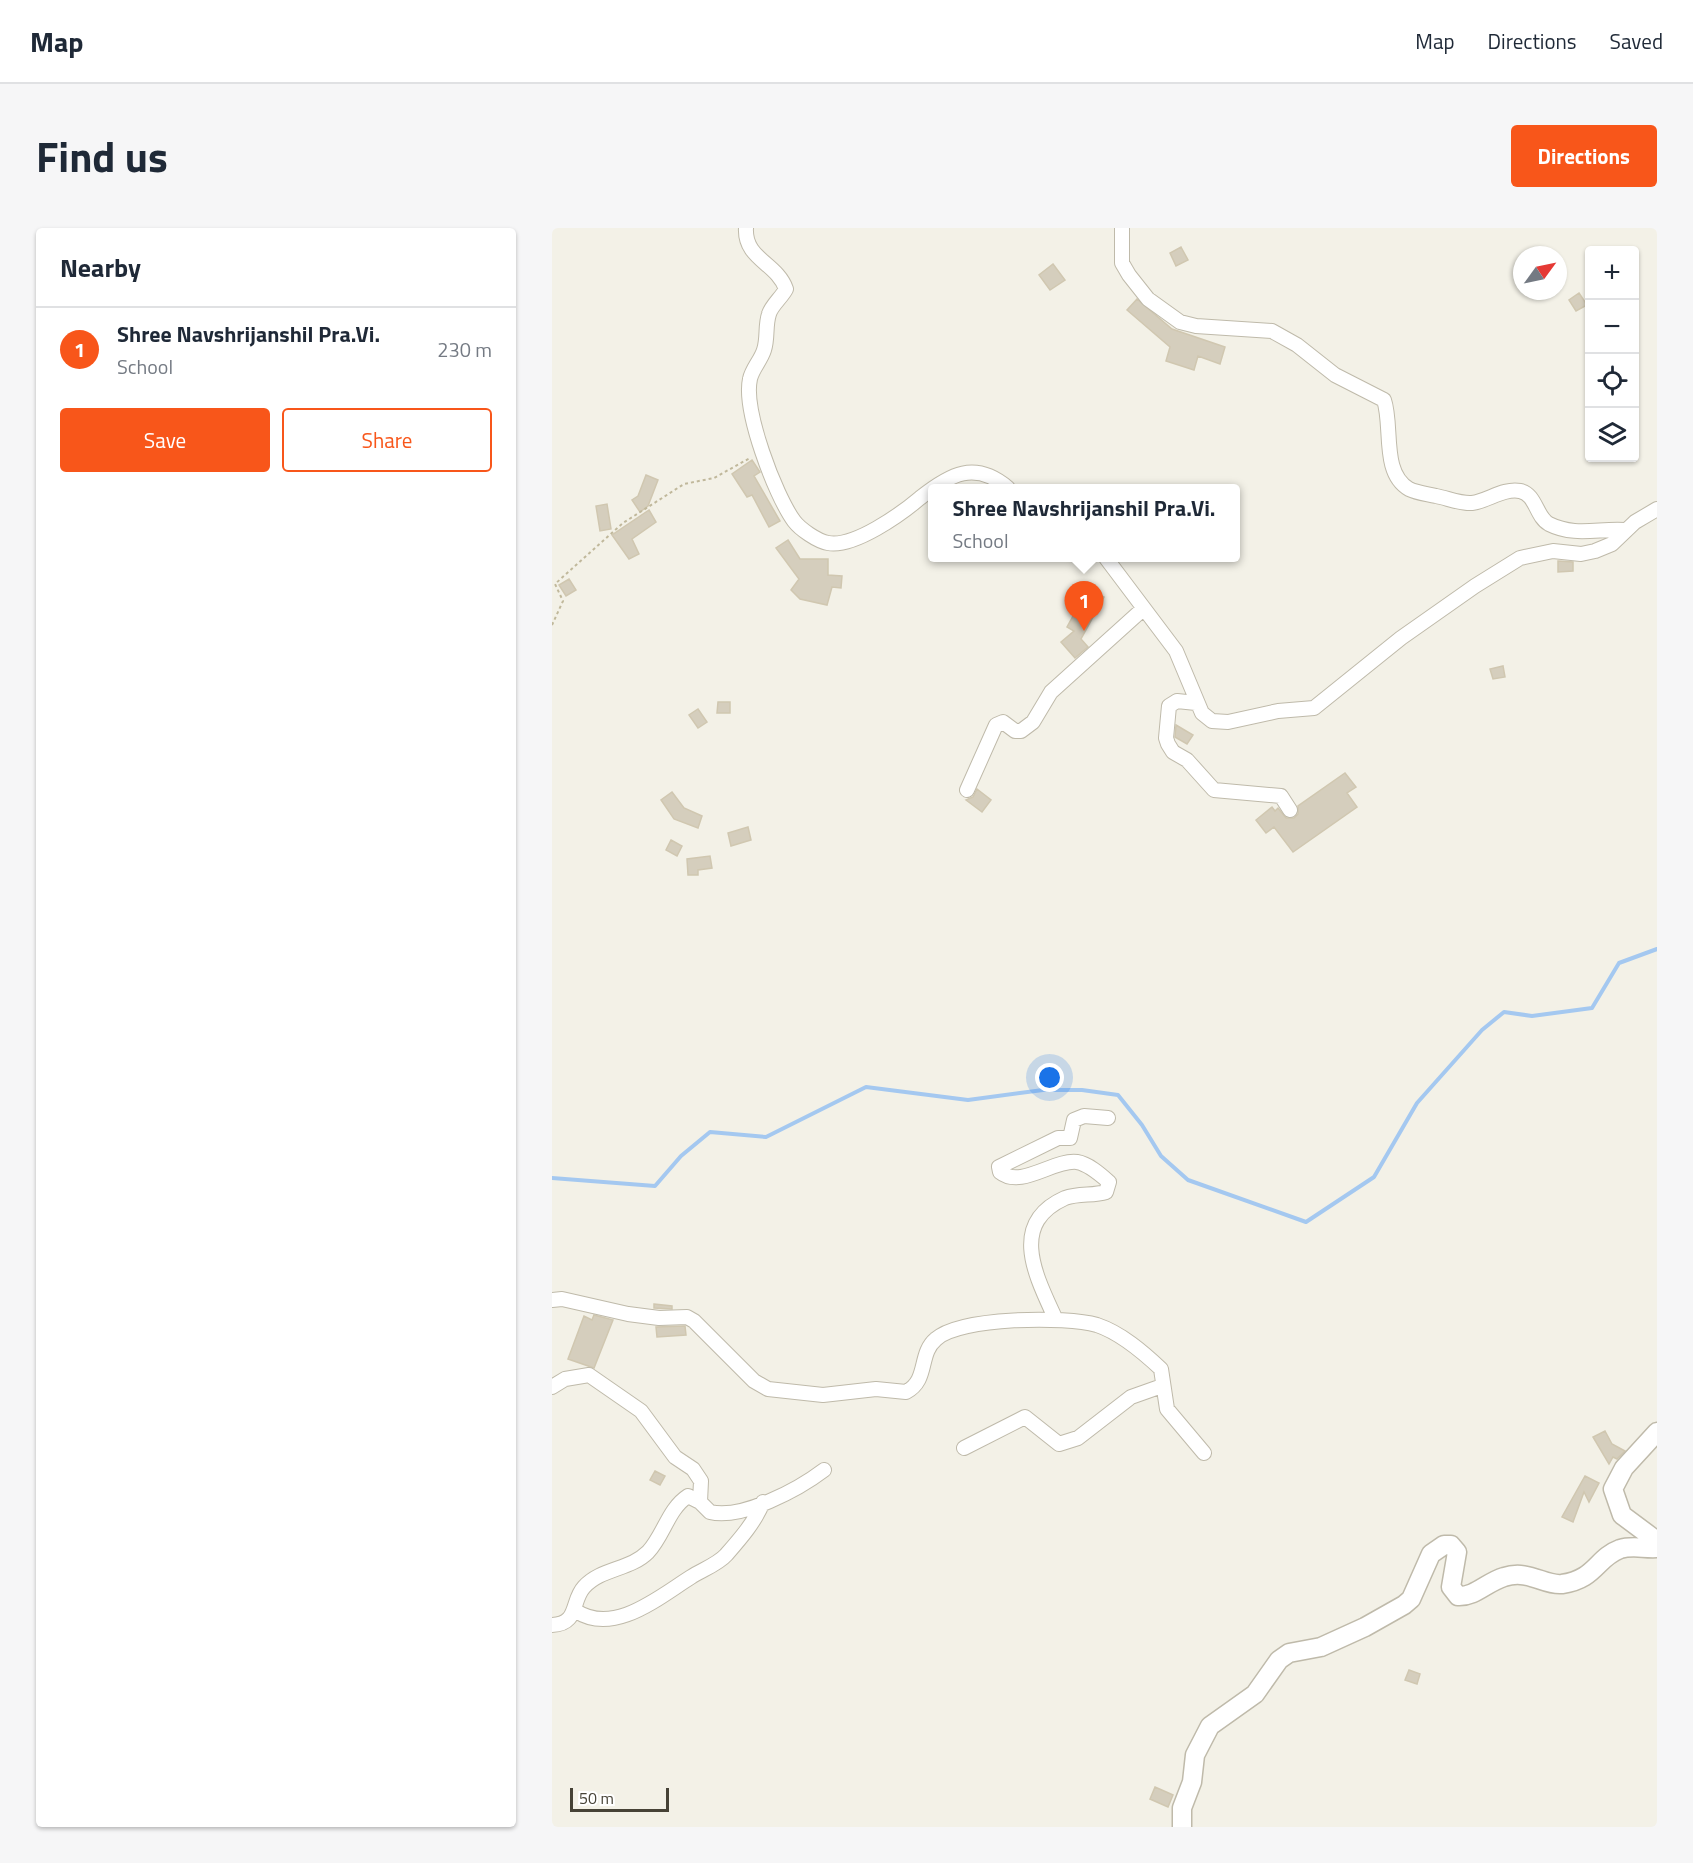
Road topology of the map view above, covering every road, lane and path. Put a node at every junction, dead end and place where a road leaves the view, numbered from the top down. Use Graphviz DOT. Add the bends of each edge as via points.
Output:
graph roads {
  1 [pos="746,228"];
  2 [pos="1122,228"];
  3 [pos="763,452"];
  4 [pos="937,484"];
  5 [pos="1002,484"];
  6 [pos="928,491"];
  7 [pos="1657,509"];
  8 [pos="1625,530"];
  9 [pos="1109,562"];
  10 [pos="1143,609"];
  11 [pos="552,625"];
  12 [pos="1196,703"];
  13 [pos="967,790"];
  14 [pos="1290,810"];
  15 [pos="1108,1118"];
  16 [pos="552,1300"];
  17 [pos="1056,1320"];
  18 [pos="1162,1386"];
  19 [pos="552,1387"];
  20 [pos="1657,1432"];
  21 [pos="964,1448"];
  22 [pos="1204,1453"];
  23 [pos="824,1470"];
  24 [pos="700,1502"];
  25 [pos="763,1502"];
  26 [pos="1657,1541"];
  27 [pos="1657,1548"];
  28 [pos="576,1611"];
  29 [pos="552,1625"];
  30 [pos="1182,1827"];
  1 -- 3 [label="street" via="750,251 782,278 786,289 769,312 768,339 750,378 749,395"];
  2 -- 8 [label="street" via="1122,262 1128,275 1148,299 1180,322 1272,331 1335,375 1384,400 1395,470 1400,482 1411,491 1468,503 1486,501 1502,492 1521,491 1530,496 1546,523 1567,531"];
  3 -- 6 [label="street" via="780,499 795,523 828,543 852,540 877,528"];
  3 -- 11 [label="path" via="714,478 684,484 623,523 555,584 563,601"];
  4 -- 5 [label="street" via="954,474 974,473 993,476"];
  7 -- 8 [label="street"];
  8 -- 12 [label="street" via="1612,544 1595,551 1553,551 1520,558 1401,638 1314,708 1228,722 1212,721"];
  9 -- 10 [label="street"];
  10 -- 12 [label="street" via="1176,651"];
  10 -- 13 [label="street" via="1051,692 1027,727 1015,731 1003,722 996,725"];
  12 -- 14 [label="street" via="1177,701 1169,706 1166,738 1173,752 1187,760 1214,790 1281,796"];
  15 -- 17 [label="street" via="1084,1116 1074,1120 1070,1138 1058,1138 999,1167 1000,1172 1010,1177 1062,1162 1079,1162 1109,1182 1106,1192 1065,1198 1034,1222 1029,1236 1034,1262"];
  16 -- 17 [label="street" via="659,1318 687,1317 768,1389 823,1395 876,1389 906,1392 920,1380 928,1347 941,1334 980,1324"];
  17 -- 18 [label="street" via="1097,1325 1120,1336 1161,1369"];
  18 -- 21 [label="street" via="1131,1397 1078,1438 1059,1444 1025,1417"];
  18 -- 22 [label="street" via="1167,1409"];
  19 -- 24 [label="street" via="565,1379 589,1376 641,1411 675,1457 693,1469 701,1481"];
  20 -- 26 [label="street" via="1624,1468 1613,1489 1622,1515"];
  23 -- 25 [label="street"];
  24 -- 25 [label="street" via="719,1515 734,1514"];
  24 -- 28 [label="street" via="688,1496 677,1505 657,1540 638,1561 585,1585 577,1595"];
  25 -- 28 [label="street" via="757,1517 725,1556 659,1599 626,1615 588,1619"];
  27 -- 30 [label="street" via="1620,1549 1585,1578 1559,1584 1536,1576 1504,1577 1467,1597 1458,1596 1451,1587 1457,1552 1451,1545 1444,1545 1431,1554 1411,1599 1404,1605 1321,1647 1288,1653 1255,1694 1210,1725 1195,1755 1192,1782 1182,1808"];
  28 -- 29 [label="street" via="569,1620"];
}
